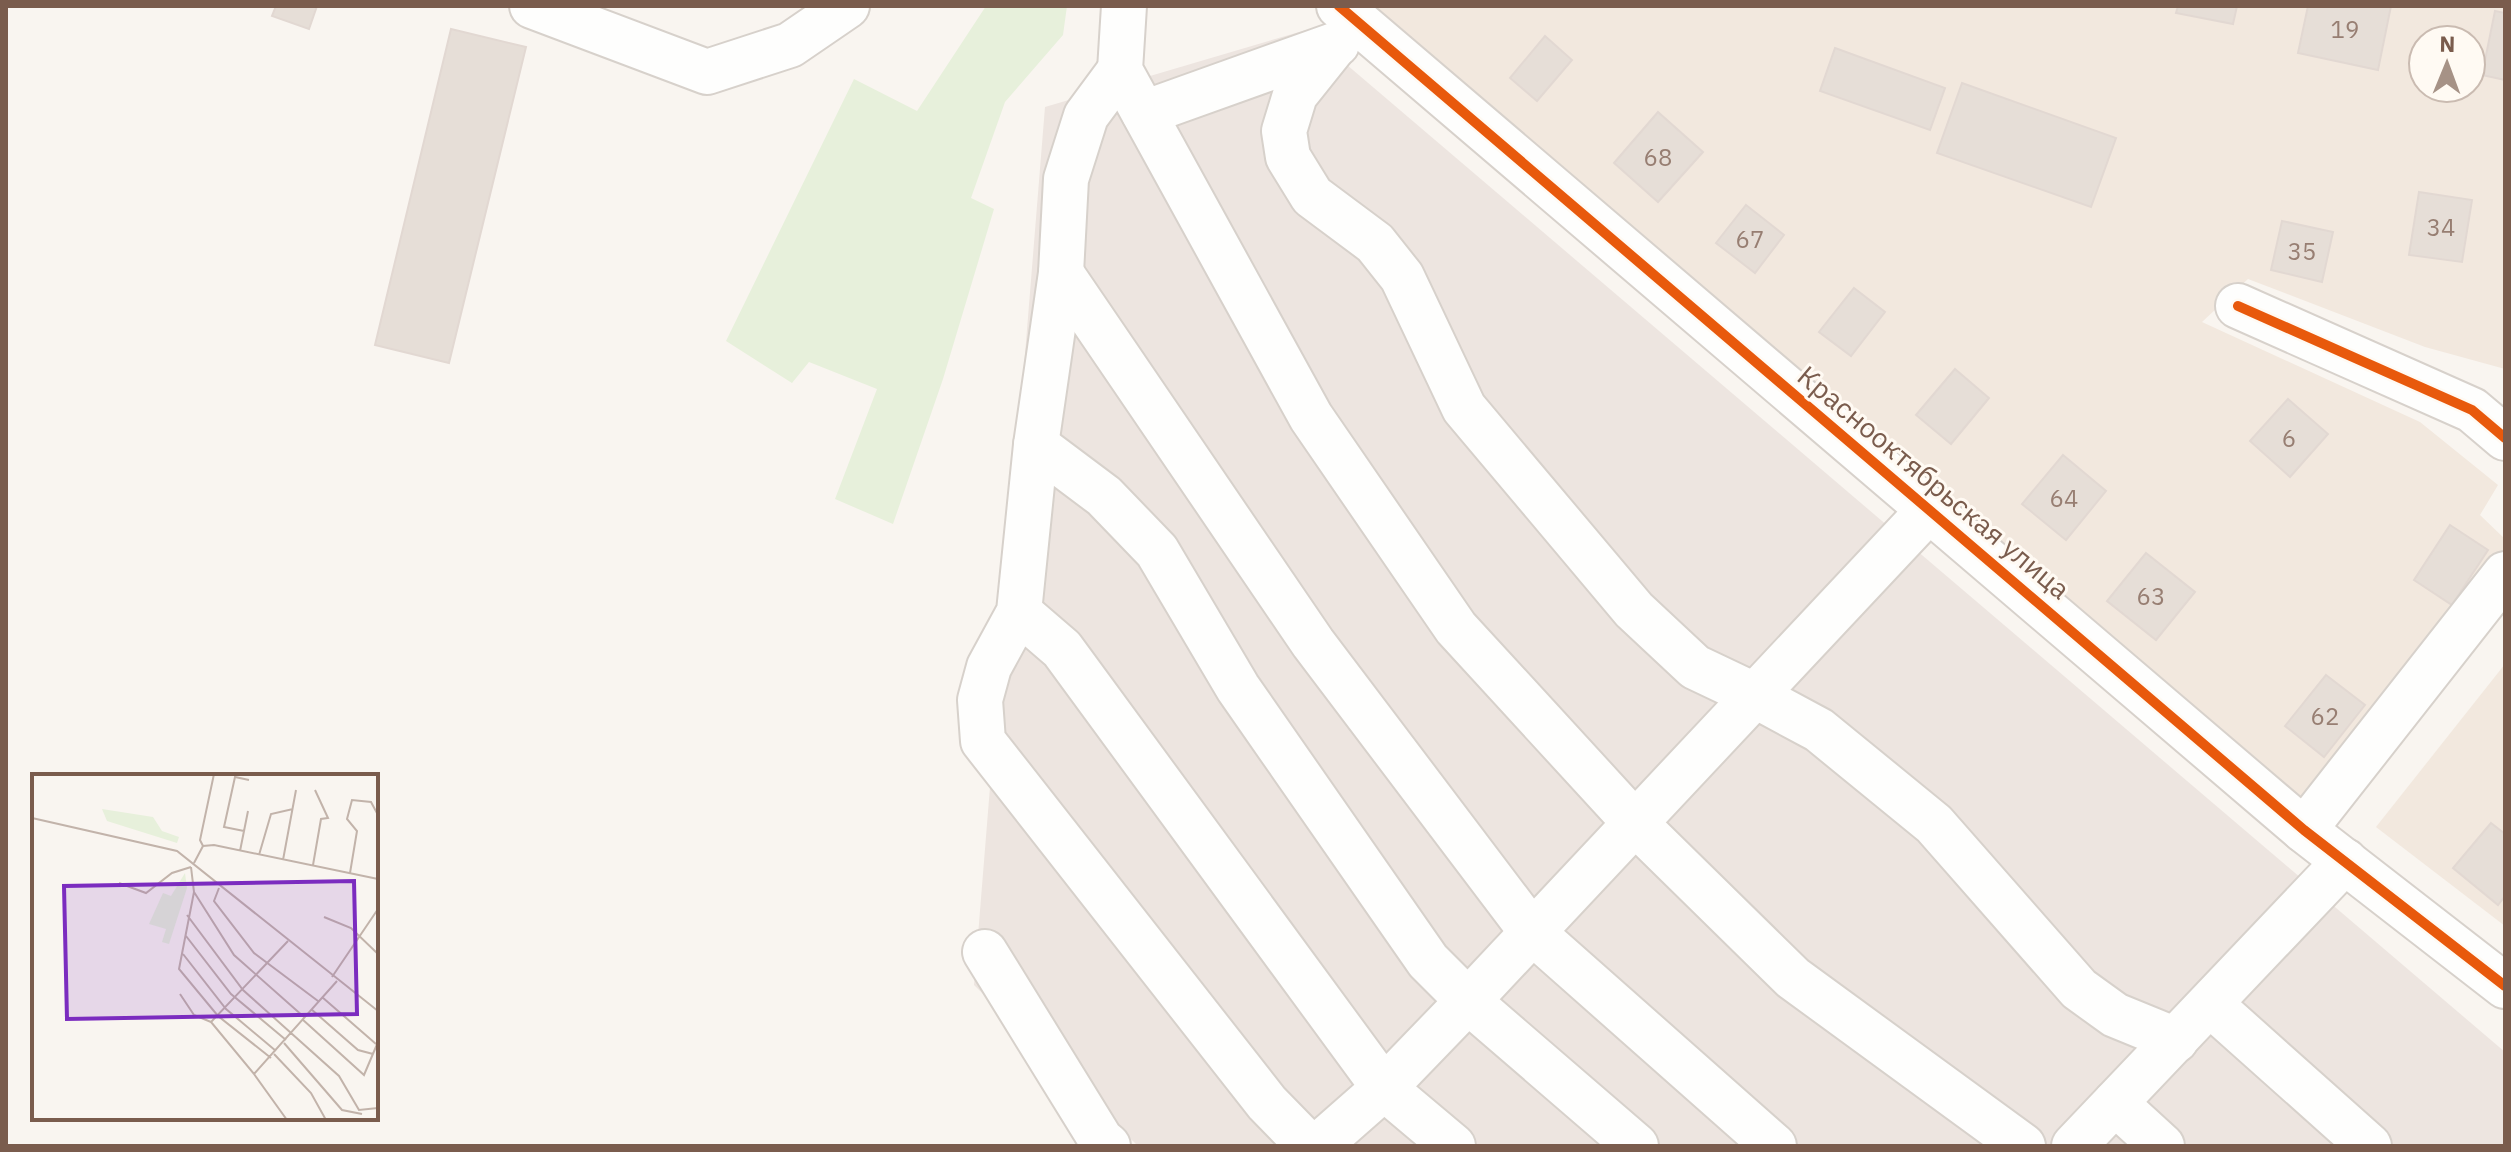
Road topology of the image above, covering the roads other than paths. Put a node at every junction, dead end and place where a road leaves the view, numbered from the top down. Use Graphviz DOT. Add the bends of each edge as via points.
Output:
graph roads {
  1 [pos="532,6"];
  2 [pos="847,6"];
  3 [pos="1124,6"];
  4 [pos="1345,25"];
  5 [pos="1120,70"];
  6 [pos="1144,113"];
  7 [pos="1061,273"];
  8 [pos="2238,306"];
  9 [pos="2505,438"];
  10 [pos="1036,445"];
  11 [pos="1929,510"];
  12 [pos="2505,574"];
  13 [pos="1019,612"];
  14 [pos="1754,695"];
  15 [pos="1634,822"];
  16 [pos="2304,830"];
  17 [pos="2345,861"];
  18 [pos="1531,931"];
  19 [pos="985,952"];
  20 [pos="2505,986"];
  21 [pos="1468,1001"];
  22 [pos="2210,1004"];
  23 [pos="2176,1040"];
  24 [pos="1384,1088"];
  25 [pos="2115,1103"];
  26 [pos="1108,1146"];
  27 [pos="1309,1146"];
  28 [pos="1318,1146"];
  29 [pos="1453,1146"];
  30 [pos="1636,1146"];
  31 [pos="1774,1146"];
  32 [pos="2023,1146"];
  33 [pos="2074,1146"];
  34 [pos="2162,1146"];
  35 [pos="2369,1146"];
  1 -- 2 [label="street" via="707,72 790,45"];
  3 -- 5 [label="street"];
  4 -- 6 [label="street"];
  4 -- 11 [label="street, Краснооктябрьская улица"];
  4 -- 14 [label="street" via="1295,95 1284,131 1288,157 1312,196 1375,243 1402,277 1464,408 1634,610 1695,667"];
  5 -- 6 [label="street"];
  5 -- 7 [label="street" via="1086,116 1066,179"];
  6 -- 15 [label="street" via="1311,417 1447,615"];
  7 -- 10 [label="street"];
  7 -- 18 [label="street" via="1313,643"];
  8 -- 9 [label="street" via="2472,410"];
  10 -- 13 [label="street"];
  10 -- 21 [label="street" via="1104,496 1157,551 1238,688 1428,961"];
  11 -- 14 [label="street"];
  11 -- 16 [label="street, Краснооктябрьская улица"];
  12 -- 16 [label="street"];
  13 -- 24 [label="street" via="1062,649"];
  13 -- 27 [label="street" via="989,667 980,700 983,741 1267,1103"];
  14 -- 15 [label="street"];
  14 -- 23 [label="street" via="1819,730 1934,824 2079,989 2115,1015"];
  15 -- 18 [label="street"];
  15 -- 32 [label="street" via="1793,978"];
  16 -- 17 [label="street, Краснооктябрьская улица"];
  17 -- 20 [label="street, Краснооктябрьская улица"];
  17 -- 22 [label="street"];
  18 -- 21 [label="street"];
  18 -- 31 [label="street"];
  19 -- 26 [label="street"];
  21 -- 24 [label="street"];
  21 -- 30 [label="street"];
  22 -- 23 [label="street"];
  22 -- 35 [label="street"];
  23 -- 25 [label="street"];
  24 -- 28 [label="street"];
  24 -- 29 [label="street"];
  25 -- 33 [label="street"];
  25 -- 34 [label="street"];
}
